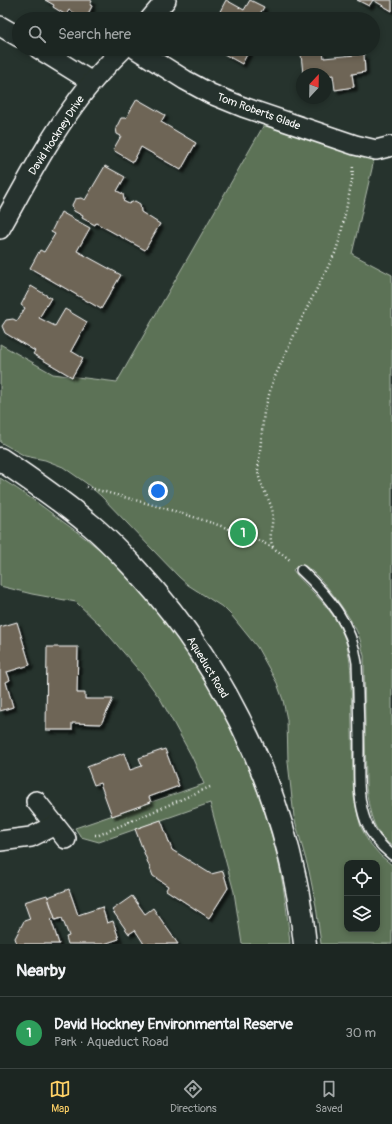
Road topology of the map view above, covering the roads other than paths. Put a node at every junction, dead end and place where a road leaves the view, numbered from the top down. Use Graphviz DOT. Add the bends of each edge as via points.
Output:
graph roads {
  1 [pos="166,0"];
  2 [pos="156,12"];
  3 [pos="0,26"];
  4 [pos="12,33"];
  5 [pos="50,56"];
  6 [pos="116,56"];
  7 [pos="147,56"];
  8 [pos="92,82"];
  9 [pos="392,146"];
  10 [pos="0,229"];
  11 [pos="0,459"];
  12 [pos="302,570"];
  13 [pos="36,801"];
  14 [pos="0,841"];
  15 [pos="392,855"];
  16 [pos="305,944"];
  1 -- 2 [label="street"];
  3 -- 4 [label="street"];
  5 -- 8 [label="street"];
  6 -- 8 [label="street, David Hockney Drive"];
  7 -- 9 [label="street, Tom Roberts Glade" via="211,94 243,107 355,146 376,150"];
  8 -- 10 [label="street, David Hockney Drive" via="56,132"];
  11 -- 16 [label="main road, Aqueduct Road" via="41,486 89,524 129,563 184,628 205,659 240,723 271,792 292,866"];
  12 -- 15 [label="lane" via="336,607 356,650 359,780 362,805 370,831"];
  13 -- 14 [label="street" via="61,832"];
}
